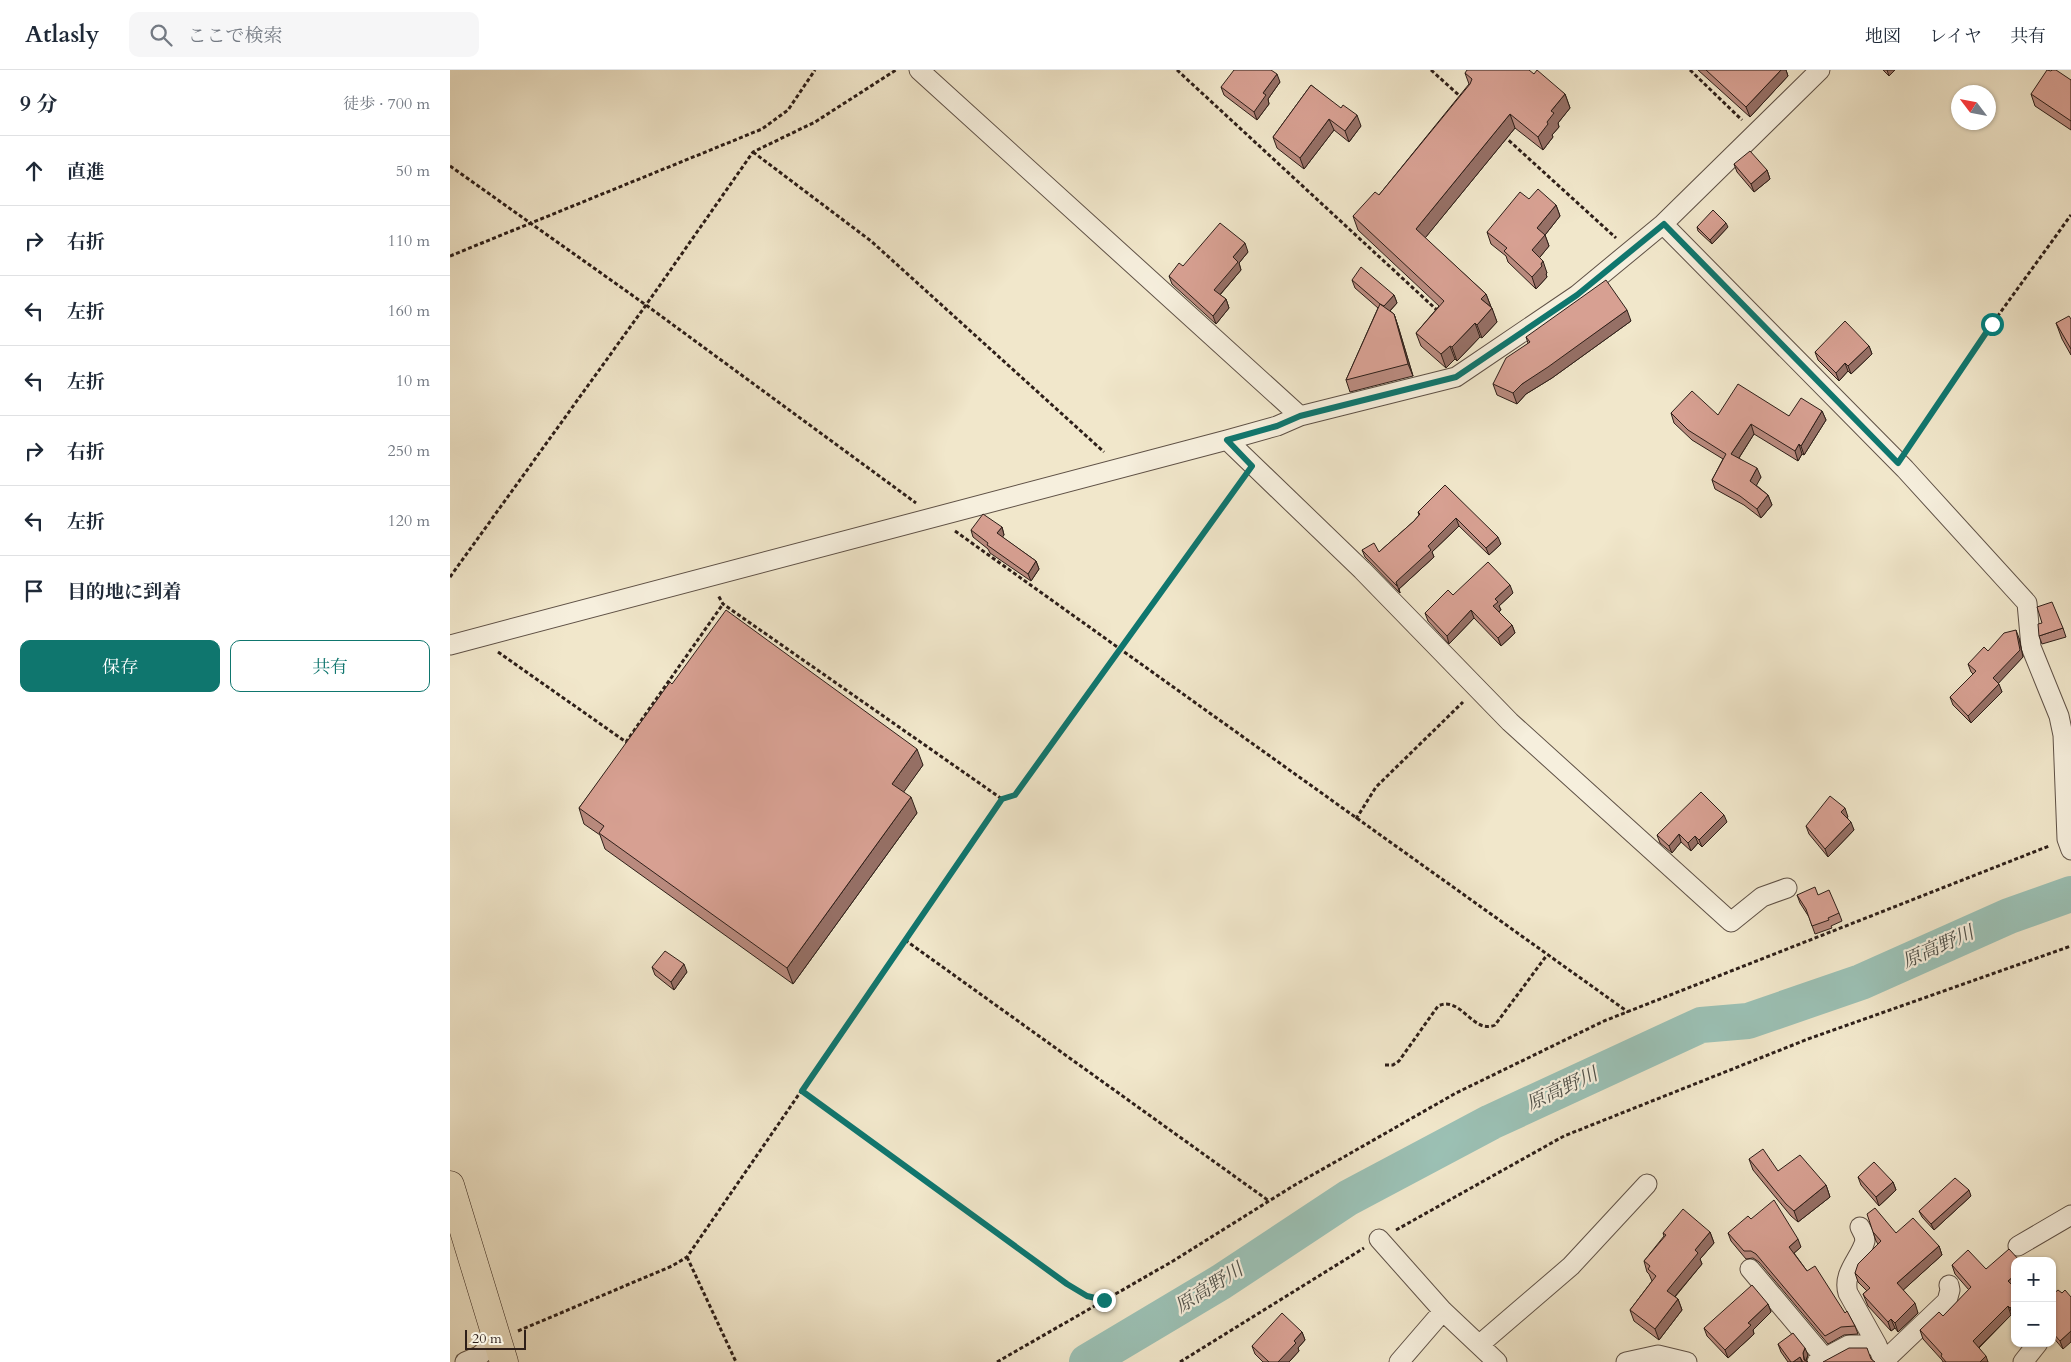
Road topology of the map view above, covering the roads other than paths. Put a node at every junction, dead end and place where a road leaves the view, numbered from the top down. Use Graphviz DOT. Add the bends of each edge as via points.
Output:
graph roads {
  1 [pos="919,70"];
  2 [pos="1820,70"];
  3 [pos="1664,224"];
  4 [pos="1300,416"];
  5 [pos="1227,440"];
  6 [pos="450,645"];
  7 [pos="2069,845"];
  8 [pos="1787,888"];
  9 [pos="1647,1184"];
  10 [pos="450,1185"];
  11 [pos="2071,1215"];
  12 [pos="1860,1227"];
  13 [pos="1379,1239"];
  14 [pos="2018,1246"];
  15 [pos="1750,1269"];
  16 [pos="1949,1285"];
  17 [pos="1443,1311"];
  18 [pos="1478,1344"];
  19 [pos="2035,1347"];
  20 [pos="500,1351"];
  21 [pos="1882,1356"];
  22 [pos="1820,1360"];
  23 [pos="464,1362"];
  24 [pos="1399,1362"];
  25 [pos="1497,1362"];
  26 [pos="1626,1362"];
  27 [pos="1687,1362"];
  28 [pos="2023,1362"];
  1 -- 4 [label="street"];
  2 -- 3 [label="street"];
  3 -- 4 [label="street" via="1577,295 1456,377"];
  3 -- 7 [label="street" via="1898,463 2027,603 2031,647 2059,716 2063,735"];
  4 -- 5 [label="street"];
  5 -- 6 [label="street"];
  5 -- 8 [label="street" via="1362,570 1510,722 1731,922 1762,897"];
  9 -- 18 [label="street" via="1571,1266"];
  10 -- 20 [label="highway"];
  11 -- 14 [label="street"];
  12 -- 21 [label="street" via="1865,1241 1845,1284"];
  13 -- 17 [label="street"];
  15 -- 22 [label="street"];
  16 -- 21 [label="street" via="1946,1301"];
  17 -- 18 [label="street"];
  17 -- 24 [label="street"];
  18 -- 25 [label="street"];
  19 -- 28 [label="street"];
  20 -- 23 [label="street"];
  21 -- 22 [label="street" via="1850,1345"];
  26 -- 27 [label="street" via="1658,1355"];
}
